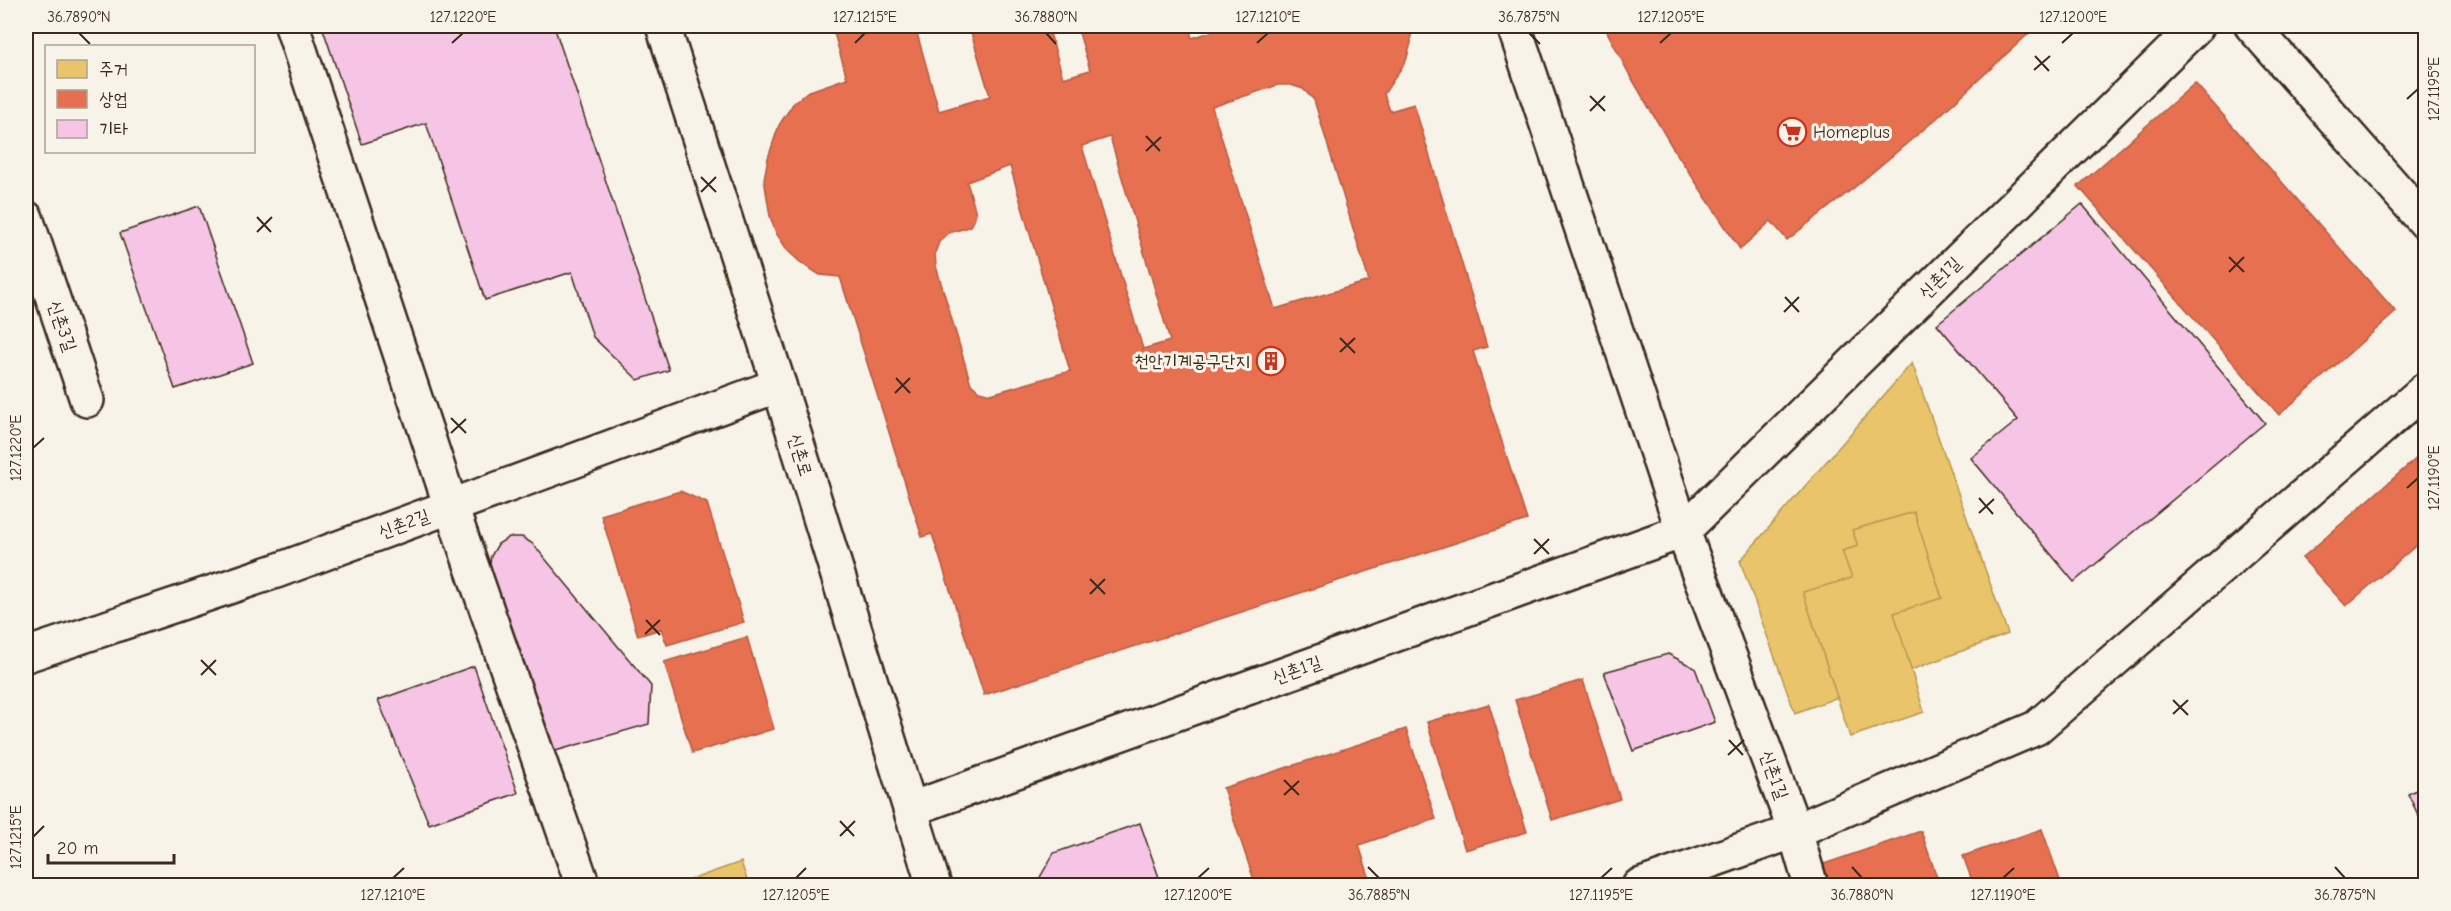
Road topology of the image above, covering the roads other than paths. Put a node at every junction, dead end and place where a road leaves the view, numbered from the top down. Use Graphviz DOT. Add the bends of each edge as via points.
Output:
graph roads {
  1 [pos="292,26"];
  2 [pos="663,26"];
  3 [pos="1514,26"];
  4 [pos="2198,26"];
  5 [pos="2252,26"];
  6 [pos="26,218"];
  7 [pos="2426,223"];
  8 [pos="779,385"];
  9 [pos="2426,389"];
  10 [pos="87,400"];
  11 [pos="451,507"];
  12 [pos="1683,531"];
  13 [pos="26,655"];
  14 [pos="911,809"];
  15 [pos="1795,831"];
  16 [pos="583,885"];
  17 [pos="934,885"];
  18 [pos="1639,885"];
  19 [pos="1811,885"];
  1 -- 11 [label="street"];
  2 -- 8 [label="street, 신촌로"];
  3 -- 12 [label="street"];
  4 -- 12 [label="street, 신촌1길"];
  5 -- 7 [label="street"];
  6 -- 10 [label="street, 신촌3길"];
  8 -- 11 [label="street, 신촌2길"];
  8 -- 14 [label="street, 신촌로"];
  9 -- 15 [label="street" via="2036,728"];
  11 -- 13 [label="street, 신촌2길"];
  11 -- 16 [label="street"];
  12 -- 14 [label="street, 신촌1길"];
  12 -- 15 [label="street, 신촌1길"];
  14 -- 17 [label="street, 신촌로"];
  15 -- 18 [label="street"];
  15 -- 19 [label="street, 신촌1길"];
}
